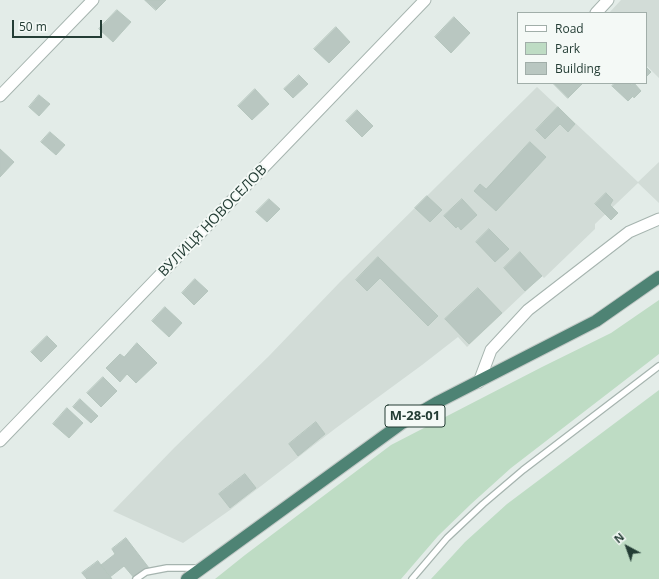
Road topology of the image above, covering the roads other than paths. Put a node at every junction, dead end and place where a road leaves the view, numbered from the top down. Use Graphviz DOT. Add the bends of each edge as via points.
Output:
graph roads {
  1 [pos="93,0"];
  2 [pos="425,0"];
  3 [pos="608,0"];
  4 [pos="597,12"];
  5 [pos="0,96"];
  6 [pos="659,219"];
  7 [pos="659,277"];
  8 [pos="659,366"];
  9 [pos="479,382"];
  10 [pos="0,441"];
  11 [pos="202,568"];
  12 [pos="136,579"];
  13 [pos="187,579"];
  14 [pos="412,579"];
  1 -- 5 [label="street"];
  2 -- 10 [label="street, ВУЛИЦЯ НОВОСЕЛОВ"];
  3 -- 4 [label="street"];
  6 -- 9 [label="street" via="629,232 528,310 491,350"];
  7 -- 9 [label="highway, М-28-01" via="596,321"];
  8 -- 14 [label="lane" via="523,470 483,504 448,538"];
  9 -- 11 [label="highway, М-28-01" via="402,423"];
  11 -- 12 [label="lane" via="167,568 146,572"];
  11 -- 13 [label="highway, М-28-01"];
}
